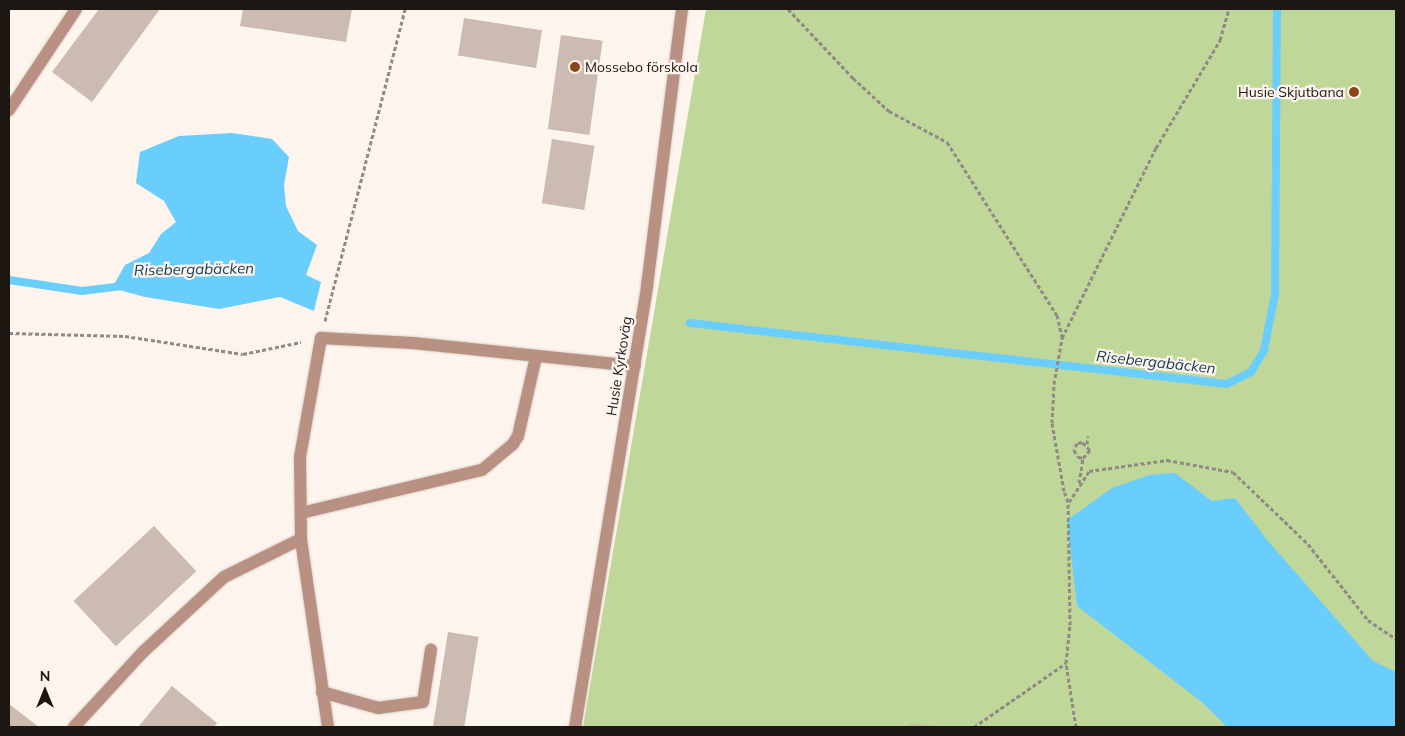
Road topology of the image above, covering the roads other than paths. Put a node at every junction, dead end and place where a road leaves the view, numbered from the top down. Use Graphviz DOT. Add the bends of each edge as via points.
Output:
graph roads {
  1 [pos="76,9"];
  2 [pos="682,9"];
  3 [pos="9,110"];
  4 [pos="536,356"];
  5 [pos="635,366"];
  6 [pos="300,513"];
  7 [pos="301,539"];
  8 [pos="431,650"];
  9 [pos="322,692"];
  10 [pos="74,727"];
  11 [pos="328,727"];
  12 [pos="576,727"];
  1 -- 3 [label="street"];
  2 -- 5 [label="street, Husie Kyrkoväg"];
  4 -- 5 [label="street"];
  4 -- 6 [label="street" via="518,436 482,470"];
  4 -- 6 [label="street" via="413,343 320,338 300,457"];
  5 -- 12 [label="street, Husie Kyrkoväg"];
  6 -- 7 [label="street"];
  7 -- 9 [label="street"];
  7 -- 10 [label="street" via="224,577 142,652"];
  8 -- 9 [label="street" via="423,702 378,708"];
  9 -- 11 [label="street"];
}
